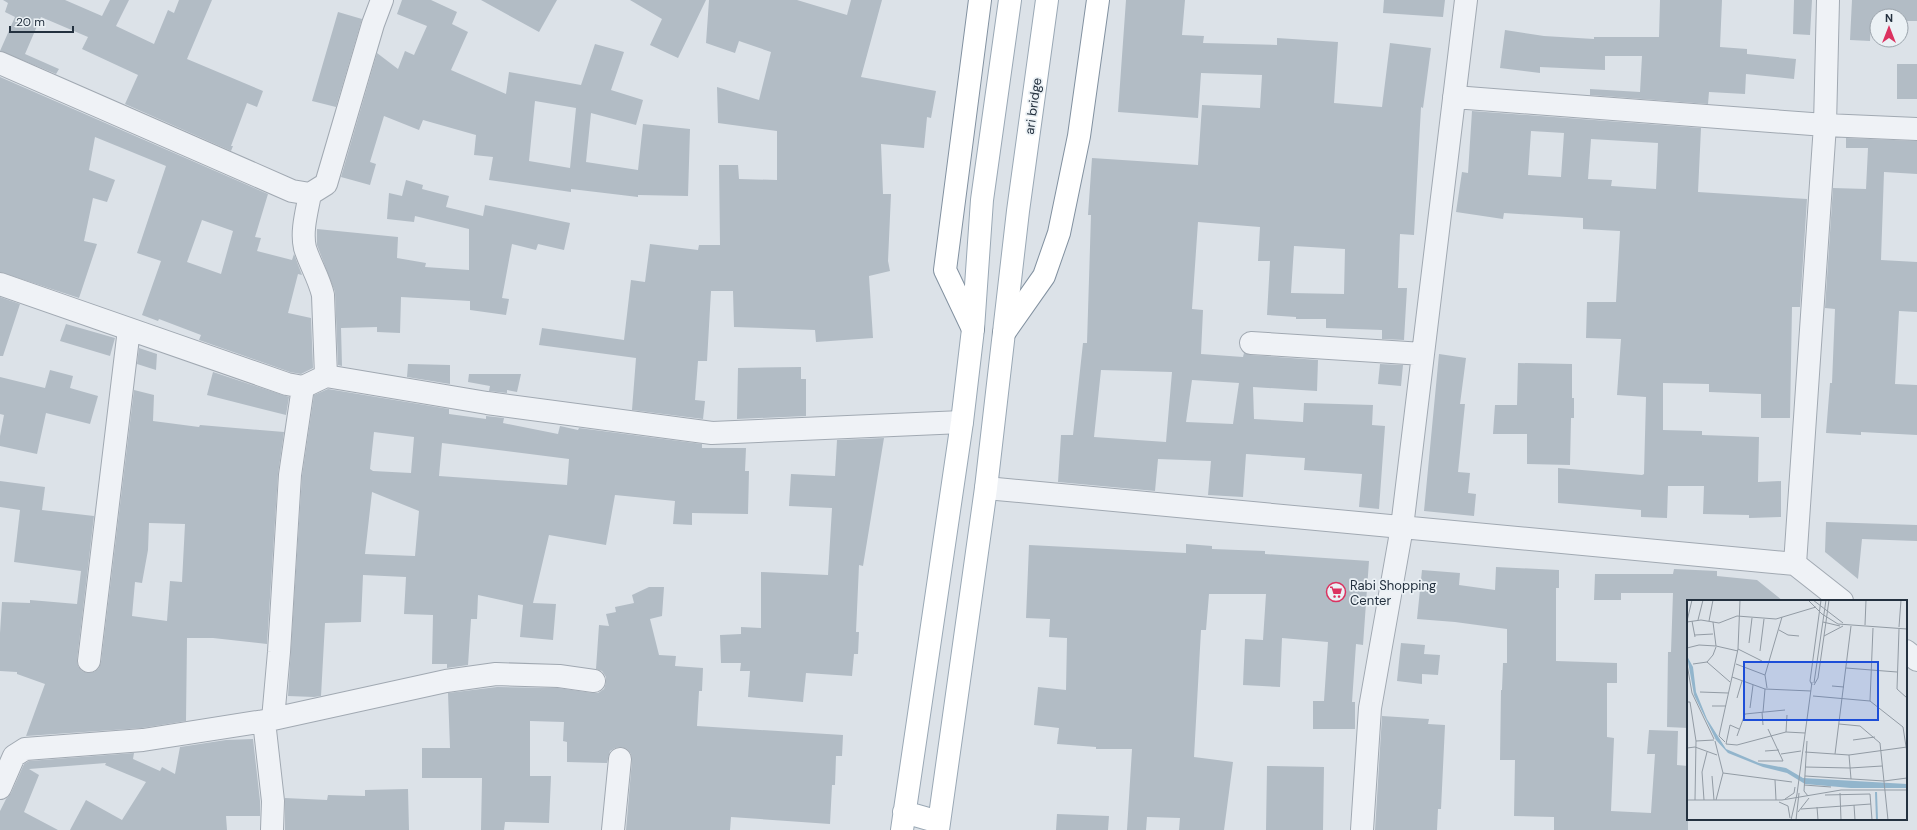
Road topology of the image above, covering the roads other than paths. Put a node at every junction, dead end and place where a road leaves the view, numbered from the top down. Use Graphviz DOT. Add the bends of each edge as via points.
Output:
graph roads {
  1 [pos="382,0"];
  2 [pos="980,0"];
  3 [pos="1010,0"];
  4 [pos="1047,0"];
  5 [pos="1098,0"];
  6 [pos="1466,0"];
  7 [pos="1828,0"];
  8 [pos="0,63"];
  9 [pos="1454,97"];
  10 [pos="1825,125"];
  11 [pos="1917,129"];
  12 [pos="310,194"];
  13 [pos="0,284"];
  14 [pos="129,329"];
  15 [pos="973,329"];
  16 [pos="1004,332"];
  17 [pos="1251,343"];
  18 [pos="1423,354"];
  19 [pos="326,376"];
  20 [pos="303,387"];
  21 [pos="962,422"];
  22 [pos="986,488"];
  23 [pos="1402,527"];
  24 [pos="1795,564"];
  25 [pos="1841,600"];
  26 [pos="1907,652"];
  27 [pos="1917,660"];
  28 [pos="89,661"];
  29 [pos="594,681"];
  30 [pos="268,720"];
  31 [pos="620,759"];
  32 [pos="0,788"];
  33 [pos="903,821"];
  34 [pos="938,826"];
  35 [pos="272,830"];
  36 [pos="613,830"];
  37 [pos="1362,830"];
  1 -- 12 [label="street" via="326,184"];
  2 -- 15 [label="main road" via="945,270"];
  3 -- 15 [label="main road" via="982,200"];
  4 -- 16 [label="main road, ari bridge"];
  5 -- 16 [label="main road" via="1079,136 1059,233 1044,276"];
  6 -- 9 [label="street"];
  7 -- 10 [label="street"];
  8 -- 12 [label="street" via="292,191"];
  9 -- 10 [label="street"];
  9 -- 18 [label="street"];
  10 -- 11 [label="street"];
  10 -- 24 [label="street"];
  12 -- 19 [label="street" via="304,233 305,247 323,295"];
  13 -- 14 [label="street"];
  14 -- 20 [label="street" via="287,384"];
  14 -- 28 [label="street"];
  15 -- 21 [label="main road"];
  16 -- 22 [label="main road, ari bridge"];
  17 -- 18 [label="street"];
  18 -- 23 [label="street"];
  19 -- 20 [label="street"];
  19 -- 21 [label="street" via="487,403 712,433"];
  20 -- 30 [label="street" via="290,475 279,652"];
  21 -- 33 [label="main road"];
  22 -- 23 [label="street"];
  22 -- 34 [label="main road, ari bridge"];
  23 -- 24 [label="street"];
  23 -- 37 [label="street" via="1370,708"];
  24 -- 25 [label="street"];
  26 -- 27 [label="street"];
  29 -- 30 [label="street" via="559,676 496,674 446,681"];
  30 -- 32 [label="street" via="143,740 25,750 14,756"];
  30 -- 35 [label="street" via="273,801"];
  31 -- 36 [label="street"];
  33 -- 34 [label="main road"];
}
